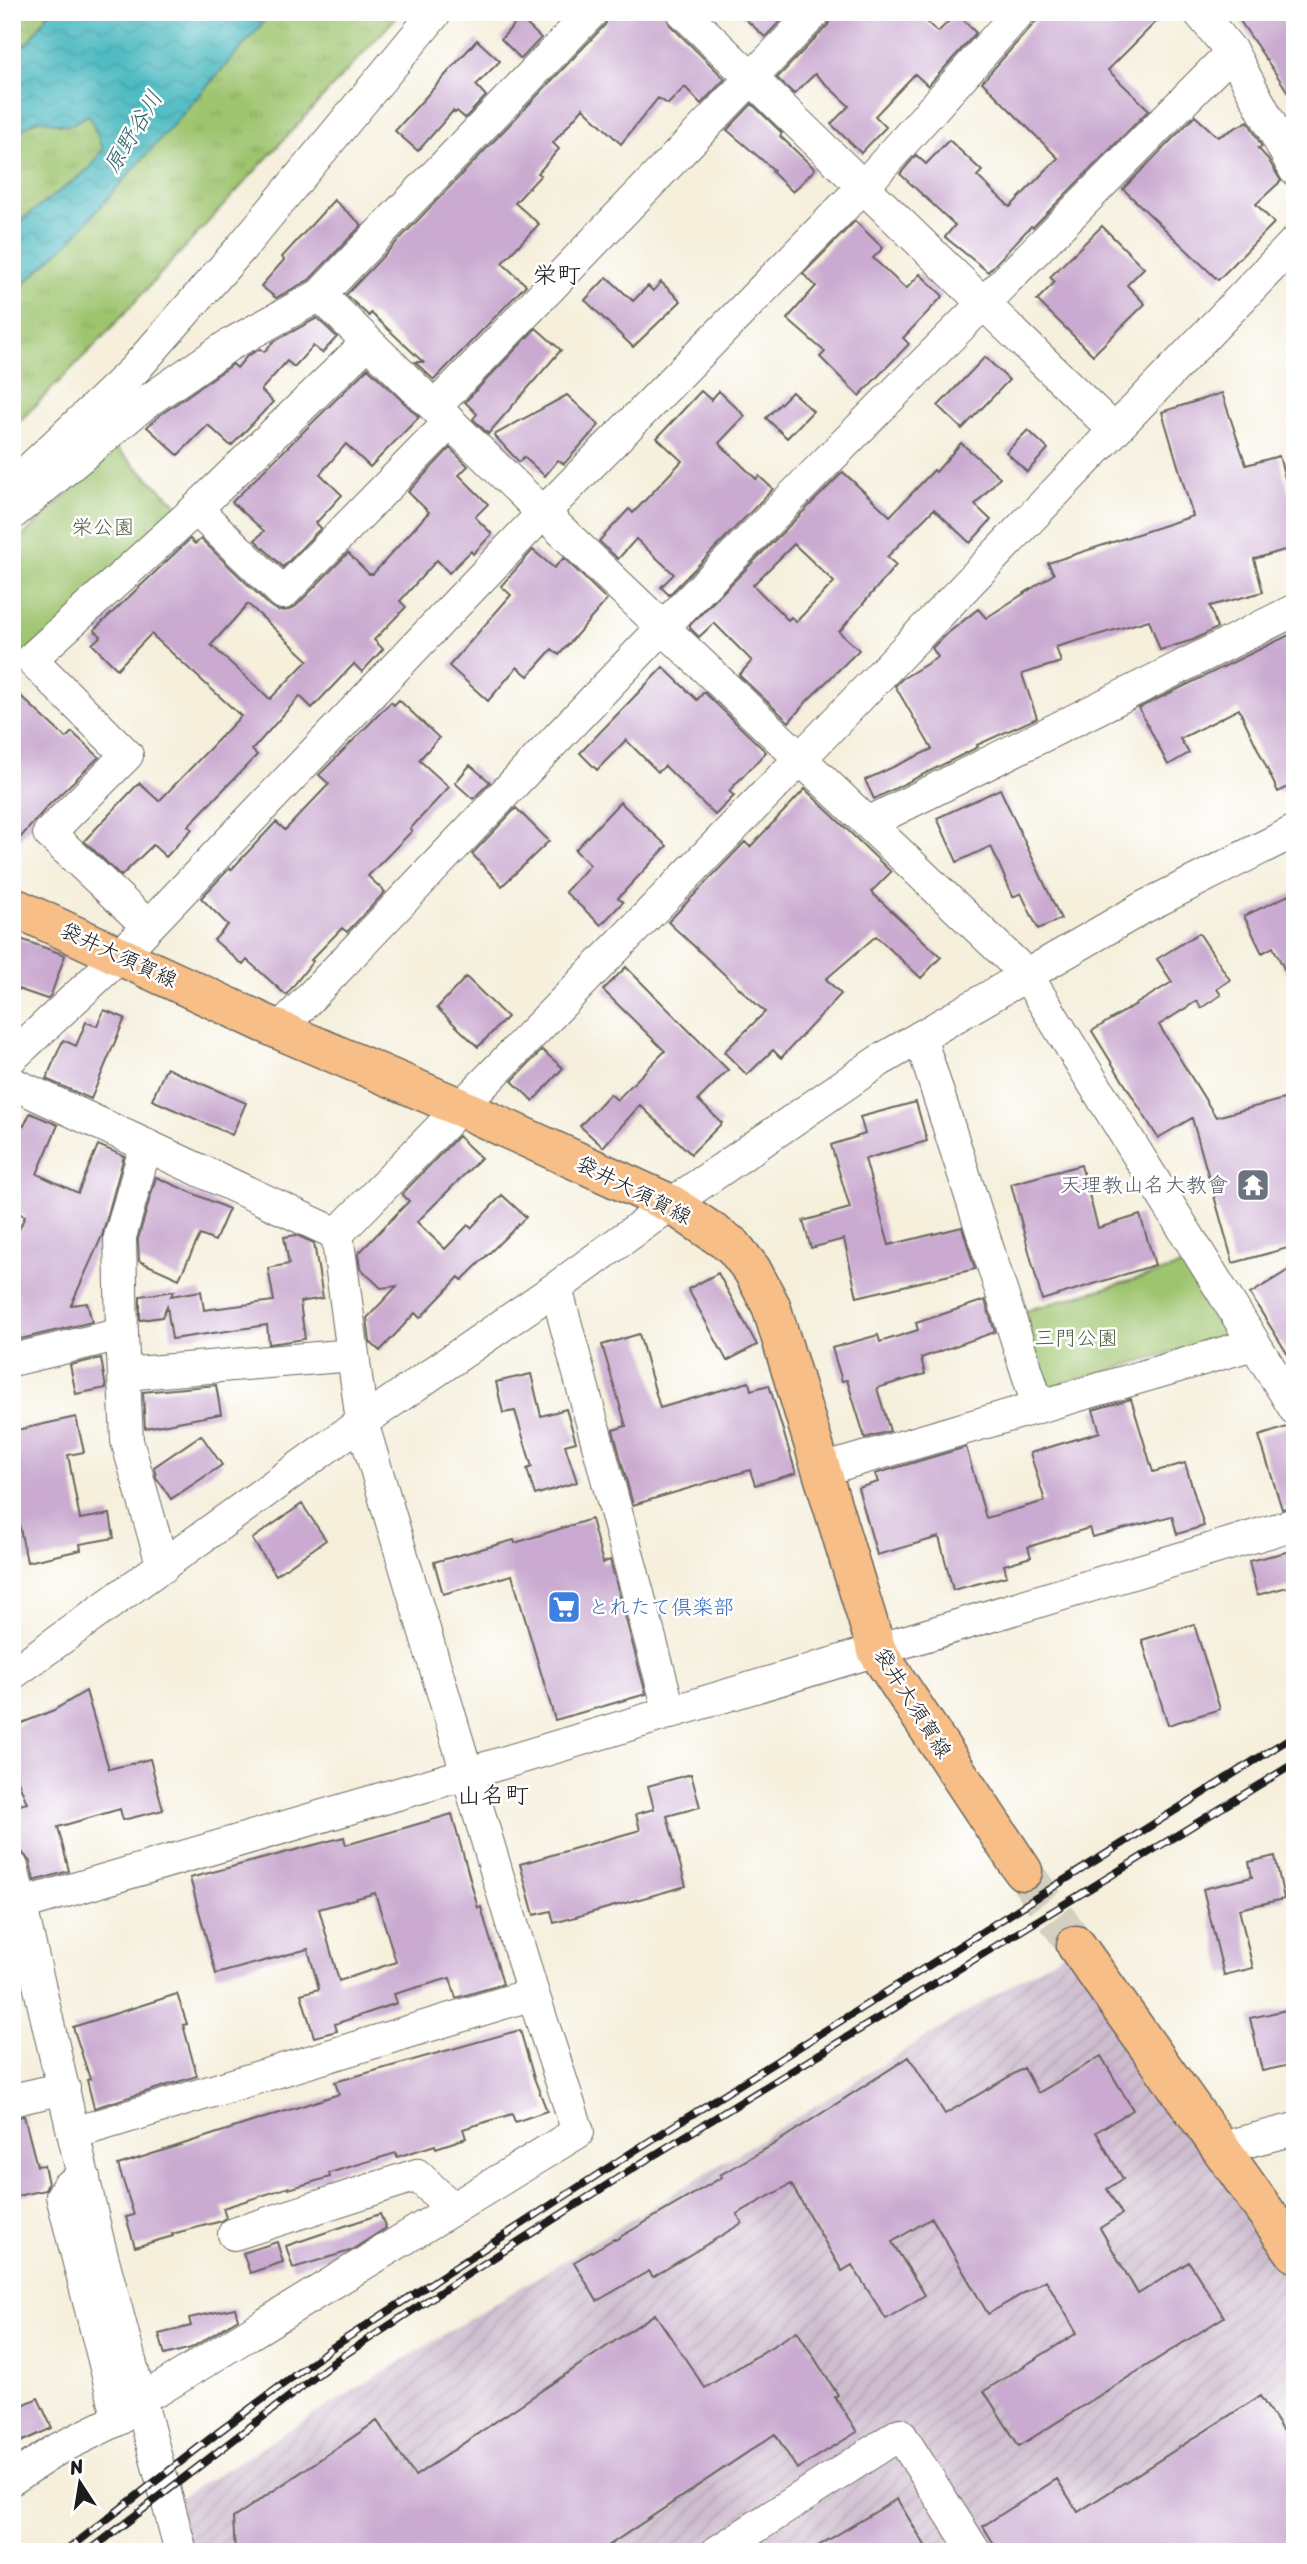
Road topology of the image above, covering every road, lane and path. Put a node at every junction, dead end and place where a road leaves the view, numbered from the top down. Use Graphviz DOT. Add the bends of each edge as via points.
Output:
graph roads {
  1 [pos="436,12"];
  2 [pos="592,12"];
  3 [pos="683,12"];
  4 [pos="815,12"];
  5 [pos="1019,12"];
  6 [pos="1199,12"];
  7 [pos="1232,52"];
  8 [pos="750,78"];
  9 [pos="1295,170"];
  10 [pos="864,186"];
  11 [pos="1295,242"];
  12 [pos="320,295"];
  13 [pos="985,303"];
  14 [pos="368,342"];
  15 [pos="442,414"];
  16 [pos="1114,430"];
  17 [pos="12,486"];
  18 [pos="197,509"];
  19 [pos="543,513"];
  20 [pos="12,514"];
  21 [pos="1295,610"];
  22 [pos="664,626"];
  23 [pos="800,759"];
  24 [pos="868,823"];
  25 [pos="1295,831"];
  26 [pos="12,906"];
  27 [pos="148,926"];
  28 [pos="120,956"];
  29 [pos="1026,974"];
  30 [pos="279,1030"];
  31 [pos="920,1037"];
  32 [pos="12,1057"];
  33 [pos="12,1083"];
  34 [pos="459,1107"];
  35 [pos="146,1146"];
  36 [pos="671,1204"];
  37 [pos="337,1234"];
  38 [pos="556,1288"];
  39 [pos="122,1334"];
  40 [pos="1254,1344"];
  41 [pos="353,1355"];
  42 [pos="12,1360"];
  43 [pos="124,1374"];
  44 [pos="1038,1406"];
  45 [pos="1295,1409"];
  46 [pos="362,1422"];
  47 [pos="822,1470"];
  48 [pos="1295,1524"];
  49 [pos="163,1567"];
  50 [pos="877,1651"];
  51 [pos="12,1674"];
  52 [pos="670,1713"];
  53 [pos="467,1774"];
  54 [pos="12,1867"];
  55 [pos="1023,1871"];
  56 [pos="17,1906"];
  57 [pos="1076,1945"];
  58 [pos="533,1994"];
  59 [pos="64,2088"];
  60 [pos="12,2100"];
  61 [pos="1295,2129"];
  62 [pos="74,2133"];
  63 [pos="1221,2148"];
  64 [pos="84,2177"];
  65 [pos="453,2209"];
  66 [pos="234,2234"];
  67 [pos="1295,2253"];
  68 [pos="158,2390"];
  69 [pos="12,2479"];
  70 [pos="181,2552"];
  71 [pos="717,2552"];
  72 [pos="975,2552"];
  1 -- 17 [label="street" via="134,370"];
  2 -- 12 [label="street"];
  3 -- 8 [label="street"];
  4 -- 8 [label="street"];
  5 -- 10 [label="street"];
  6 -- 7 [label="street"];
  7 -- 9 [label="street"];
  7 -- 13 [label="street"];
  8 -- 10 [label="street"];
  8 -- 15 [label="street"];
  10 -- 13 [label="street"];
  10 -- 19 [label="street"];
  11 -- 16 [label="street"];
  12 -- 14 [label="street"];
  12 -- 20 [label="street" via="229,345 149,400"];
  13 -- 16 [label="street"];
  13 -- 22 [label="street"];
  14 -- 15 [label="street"];
  14 -- 18 [label="street"];
  15 -- 18 [label="street" via="283,593"];
  15 -- 19 [label="street"];
  16 -- 23 [label="street"];
  18 -- 27 [label="street" via="31,659 127,755 49,833"];
  19 -- 22 [label="street"];
  19 -- 27 [label="street"];
  21 -- 24 [label="street"];
  22 -- 23 [label="street"];
  22 -- 30 [label="street"];
  23 -- 24 [label="street"];
  23 -- 34 [label="street"];
  24 -- 29 [label="street"];
  25 -- 29 [label="street" via="1144,907"];
  26 -- 28 [label="main road, 袋井大須賀線"];
  27 -- 28 [label="street"];
  28 -- 30 [label="main road, 袋井大須賀線"];
  28 -- 32 [label="street"];
  29 -- 31 [label="street"];
  29 -- 40 [label="street"];
  30 -- 34 [label="main road, 袋井大須賀線"];
  31 -- 36 [label="street"];
  31 -- 44 [label="street"];
  33 -- 35 [label="street"];
  34 -- 36 [label="main road, 袋井大須賀線"];
  34 -- 37 [label="street"];
  35 -- 37 [label="street"];
  35 -- 39 [label="street" via="120,1237"];
  36 -- 38 [label="street"];
  36 -- 47 [label="main road, 袋井大須賀線" via="733,1246 752,1270 771,1306"];
  37 -- 41 [label="street"];
  38 -- 46 [label="street"];
  38 -- 52 [label="street"];
  39 -- 42 [label="street"];
  39 -- 43 [label="street"];
  40 -- 44 [label="street"];
  40 -- 45 [label="street"];
  41 -- 43 [label="street"];
  41 -- 46 [label="street"];
  43 -- 49 [label="street" via="127,1441"];
  44 -- 47 [label="street"];
  46 -- 49 [label="street"];
  46 -- 53 [label="street"];
  47 -- 50 [label="main road, 袋井大須賀線"];
  48 -- 50 [label="street"];
  49 -- 51 [label="street"];
  50 -- 52 [label="street"];
  50 -- 55 [label="main road, 袋井大須賀線"];
  52 -- 53 [label="street"];
  53 -- 56 [label="street"];
  53 -- 58 [label="street"];
  54 -- 56 [label="street"];
  56 -- 59 [label="street"];
  57 -- 63 [label="main road"];
  58 -- 62 [label="street"];
  58 -- 65 [label="street" via="578,2132"];
  59 -- 60 [label="street"];
  59 -- 62 [label="street"];
  61 -- 63 [label="street"];
  62 -- 64 [label="street"];
  63 -- 67 [label="main road"];
  64 -- 69 [label="street" via="67,2187 62,2196 118,2419 56,2450"];
  64 -- 70 [label="street"];
  65 -- 66 [label="street" via="417,2175"];
  65 -- 68 [label="street"];
  71 -- 72 [label="street" via="900,2434"];
}
